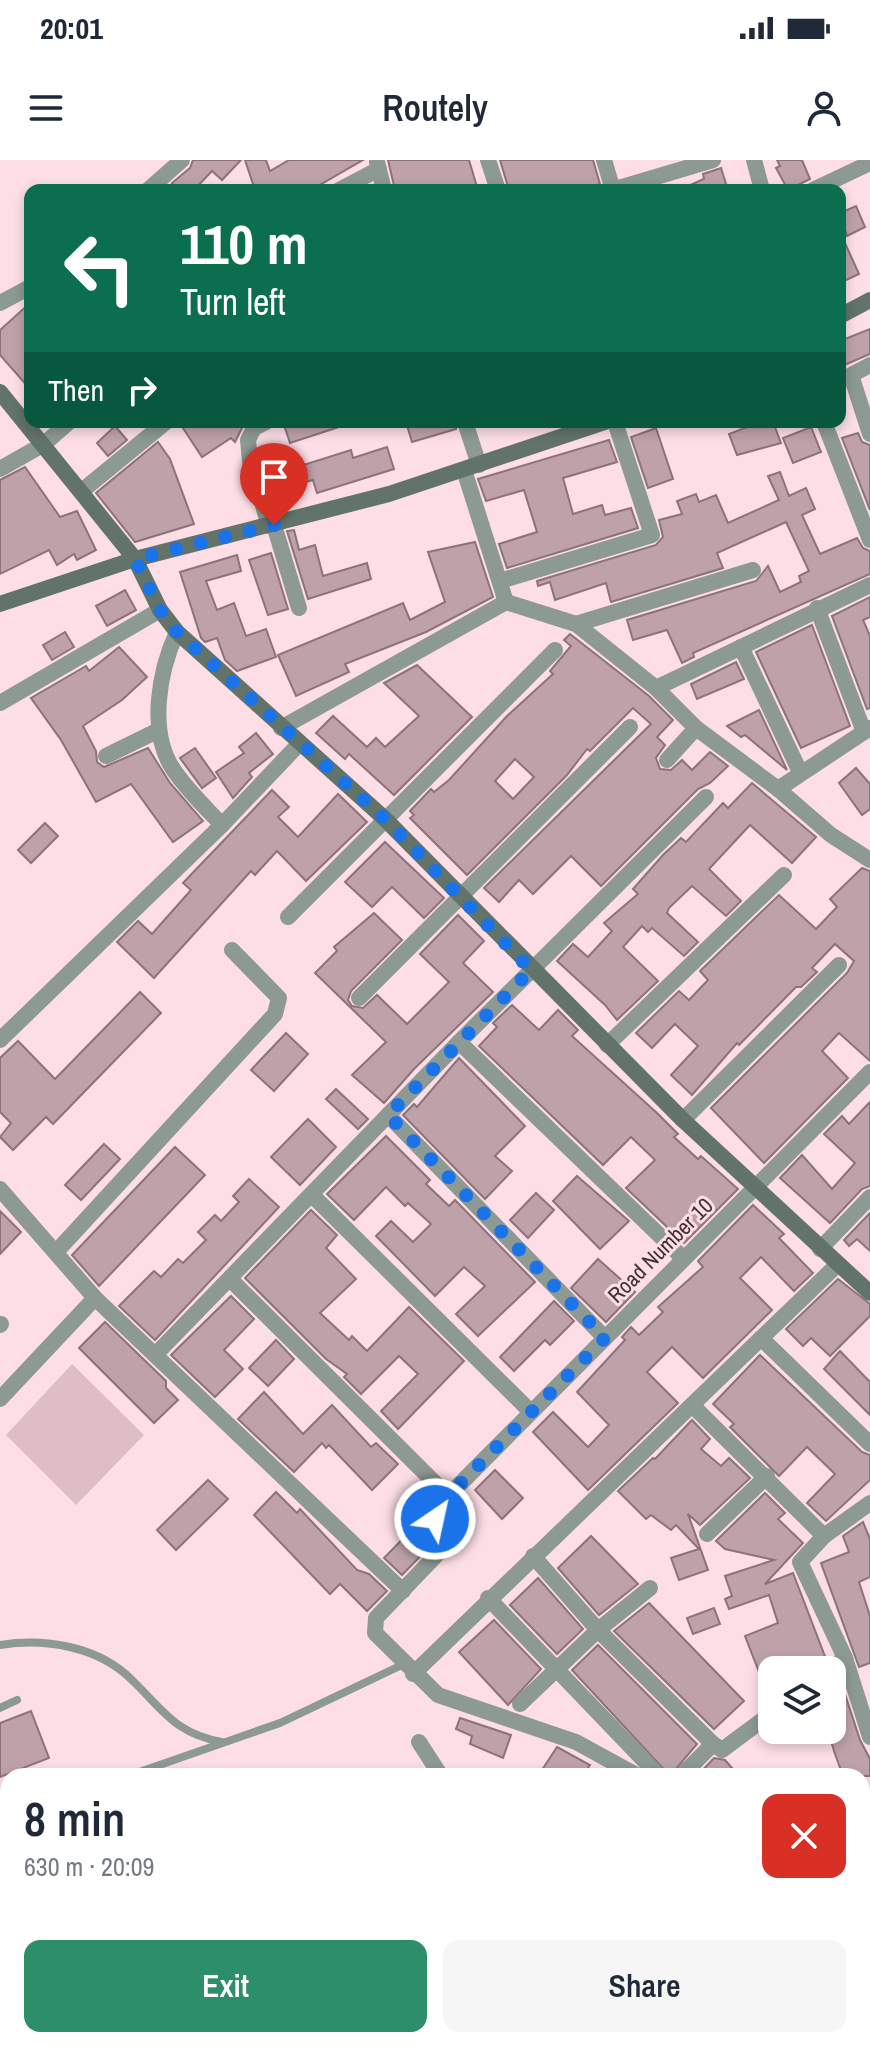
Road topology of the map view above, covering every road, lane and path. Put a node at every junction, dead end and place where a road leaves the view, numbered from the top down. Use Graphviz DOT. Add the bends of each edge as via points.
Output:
graph roads {
  1 [pos="182,160"];
  2 [pos="488,160"];
  3 [pos="604,160"];
  4 [pos="713,160"];
  5 [pos="754,160"];
  6 [pos="870,163"];
  7 [pos="378,164"];
  8 [pos="155,184"];
  9 [pos="348,184"];
  10 [pos="383,184"];
  11 [pos="496,184"];
  12 [pos="610,184"];
  13 [pos="632,184"];
  14 [pos="760,184"];
  15 [pos="826,184"];
  16 [pos="24,290"];
  17 [pos="870,300"];
  18 [pos="0,303"];
  19 [pos="846,313"];
  20 [pos="870,365"];
  21 [pos="0,392"];
  22 [pos="24,420"];
  23 [pos="30,428"];
  24 [pos="62,428"];
  25 [pos="159,428"];
  26 [pos="254,428"];
  27 [pos="466,428"];
  28 [pos="571,428"];
  29 [pos="617,428"];
  30 [pos="826,428"];
  31 [pos="870,434"];
  32 [pos="44,444"];
  33 [pos="471,468"];
  34 [pos="0,469"];
  35 [pos="83,490"];
  36 [pos="271,525"];
  37 [pos="870,540"];
  38 [pos="135,559"];
  39 [pos="753,570"];
  40 [pos="500,581"];
  41 [pos="870,585"];
  42 [pos="2,599"];
  43 [pos="506,602"];
  44 [pos="299,608"];
  45 [pos="817,608"];
  46 [pos="160,610"];
  47 [pos="576,624"];
  48 [pos="177,632"];
  49 [pos="741,647"];
  50 [pos="555,650"];
  51 [pos="656,688"];
  52 [pos="0,703"];
  53 [pos="630,727"];
  54 [pos="281,728"];
  55 [pos="696,728"];
  56 [pos="159,730"];
  57 [pos="867,730"];
  58 [pos="300,743"];
  59 [pos="106,756"];
  60 [pos="667,760"];
  61 [pos="800,772"];
  62 [pos="778,789"];
  63 [pos="706,797"];
  64 [pos="384,818"];
  65 [pos="222,825"];
  66 [pos="870,859"];
  67 [pos="784,875"];
  68 [pos="460,894"];
  69 [pos="288,917"];
  70 [pos="232,950"];
  71 [pos="839,965"];
  72 [pos="531,970"];
  73 [pos="359,998"];
  74 [pos="0,1040"];
  75 [pos="459,1042"];
  76 [pos="607,1045"];
  77 [pos="870,1072"];
  78 [pos="388,1115"];
  79 [pos="683,1120"];
  80 [pos="753,1187"];
  81 [pos="0,1189"];
  82 [pos="312,1195"];
  83 [pos="870,1197"];
  84 [pos="820,1249"];
  85 [pos="57,1251"];
  86 [pos="683,1258"];
  87 [pos="837,1265"];
  88 [pos="230,1279"];
  89 [pos="870,1293"];
  90 [pos="95,1298"];
  91 [pos="605,1338"];
  92 [pos="761,1338"];
  93 [pos="156,1354"];
  94 [pos="0,1399"];
  95 [pos="692,1405"];
  96 [pos="531,1412"];
  97 [pos="870,1444"];
  98 [pos="767,1476"];
  99 [pos="448,1496"];
  100 [pos="870,1503"];
  101 [pos="707,1534"];
  102 [pos="824,1536"];
  103 [pos="533,1556"];
  104 [pos="650,1588"];
  105 [pos="403,1591"];
  106 [pos="488,1598"];
  107 [pos="598,1630"];
  108 [pos="0,1645"];
  109 [pos="844,1656"];
  110 [pos="846,1661"];
  111 [pos="408,1669"];
  112 [pos="557,1669"];
  113 [pos="17,1700"];
  114 [pos="520,1704"];
  115 [pos="0,1708"];
  116 [pos="758,1723"];
  117 [pos="870,1737"];
  118 [pos="223,1742"];
  119 [pos="419,1742"];
  120 [pos="713,1744"];
  121 [pos="150,1768"];
  122 [pos="436,1768"];
  123 [pos="623,1768"];
  124 [pos="651,1768"];
  125 [pos="689,1768"];
  1 -- 8 [label="street"];
  2 -- 11 [label="street"];
  3 -- 12 [label="street"];
  4 -- 13 [label="street"];
  5 -- 14 [label="street"];
  6 -- 15 [label="street"];
  7 -- 9 [label="street"];
  7 -- 10 [label="street"];
  16 -- 18 [label="street"];
  17 -- 19 [label="street"];
  20 -- 31 [label="street" via="851,375"];
  21 -- 22 [label="street"];
  23 -- 32 [label="street"];
  24 -- 32 [label="street"];
  25 -- 35 [label="street"];
  26 -- 36 [label="street" via="248,446"];
  27 -- 33 [label="street"];
  28 -- 33 [label="street"];
  29 -- 40 [label="street" via="652,535"];
  30 -- 37 [label="street"];
  32 -- 34 [label="street"];
  32 -- 35 [label="street"];
  33 -- 36 [label="street"];
  33 -- 40 [label="street"];
  35 -- 38 [label="street"];
  36 -- 38 [label="street"];
  36 -- 44 [label="street"];
  38 -- 42 [label="street"];
  38 -- 46 [label="street"];
  39 -- 47 [label="street"];
  40 -- 43 [label="street"];
  41 -- 45 [label="street"];
  43 -- 47 [label="street"];
  43 -- 54 [label="street"];
  45 -- 49 [label="street"];
  45 -- 57 [label="street"];
  46 -- 48 [label="street"];
  46 -- 52 [label="street"];
  47 -- 51 [label="street"];
  48 -- 54 [label="street"];
  48 -- 56 [label="street" via="163,664"];
  49 -- 51 [label="street"];
  49 -- 61 [label="street"];
  50 -- 64 [label="street"];
  51 -- 55 [label="street"];
  53 -- 68 [label="street"];
  54 -- 58 [label="street"];
  55 -- 60 [label="street"];
  55 -- 62 [label="street"];
  56 -- 59 [label="street"];
  56 -- 65 [label="street" via="171,766"];
  57 -- 61 [label="street"];
  58 -- 64 [label="street"];
  58 -- 65 [label="street"];
  61 -- 62 [label="street"];
  62 -- 66 [label="street" via="831,835"];
  63 -- 72 [label="street"];
  64 -- 68 [label="street"];
  64 -- 69 [label="street"];
  65 -- 74 [label="street"];
  67 -- 76 [label="street"];
  68 -- 72 [label="street"];
  68 -- 73 [label="street"];
  70 -- 85 [label="street" via="279,998 275,1014"];
  71 -- 79 [label="street"];
  72 -- 75 [label="street"];
  72 -- 76 [label="street"];
  75 -- 78 [label="street"];
  75 -- 86 [label="street"];
  76 -- 79 [label="street"];
  77 -- 80 [label="street, Road Number 10"];
  78 -- 82 [label="street"];
  78 -- 91 [label="street"];
  79 -- 80 [label="street"];
  80 -- 84 [label="street"];
  80 -- 86 [label="street, Road Number 10"];
  81 -- 85 [label="street"];
  82 -- 88 [label="street"];
  82 -- 96 [label="street"];
  83 -- 84 [label="street"];
  84 -- 87 [label="street"];
  85 -- 90 [label="street"];
  86 -- 91 [label="street, Road Number 10"];
  87 -- 89 [label="street"];
  87 -- 92 [label="street"];
  88 -- 93 [label="street"];
  88 -- 99 [label="street"];
  90 -- 93 [label="street"];
  90 -- 94 [label="street"];
  91 -- 96 [label="street, Road Number 10"];
  92 -- 95 [label="street"];
  92 -- 97 [label="street"];
  93 -- 105 [label="street"];
  95 -- 98 [label="street"];
  95 -- 103 [label="street"];
  96 -- 99 [label="street, Road Number 10"];
  98 -- 101 [label="street"];
  98 -- 102 [label="street"];
  99 -- 105 [label="street" via="434,1512 448,1543"];
  100 -- 102 [label="street"];
  102 -- 109 [label="street" via="800,1562"];
  103 -- 106 [label="street"];
  103 -- 107 [label="street"];
  104 -- 107 [label="street"];
  105 -- 111 [label="street" via="374,1624 375,1633"];
  106 -- 111 [label="street"];
  106 -- 112 [label="street"];
  107 -- 112 [label="street"];
  107 -- 120 [label="street"];
  108 -- 118 [label="lane" via="29,1640 62,1644 96,1657 130,1677 177,1727"];
  110 -- 117 [label="street"];
  111 -- 118 [label="lane"];
  111 -- 123 [label="street" via="438,1695 576,1742"];
  112 -- 114 [label="street"];
  112 -- 124 [label="street"];
  113 -- 115 [label="lane"];
  116 -- 120 [label="street" via="722,1750"];
  118 -- 121 [label="lane"];
  119 -- 122 [label="street"];
  120 -- 125 [label="street"];
}
